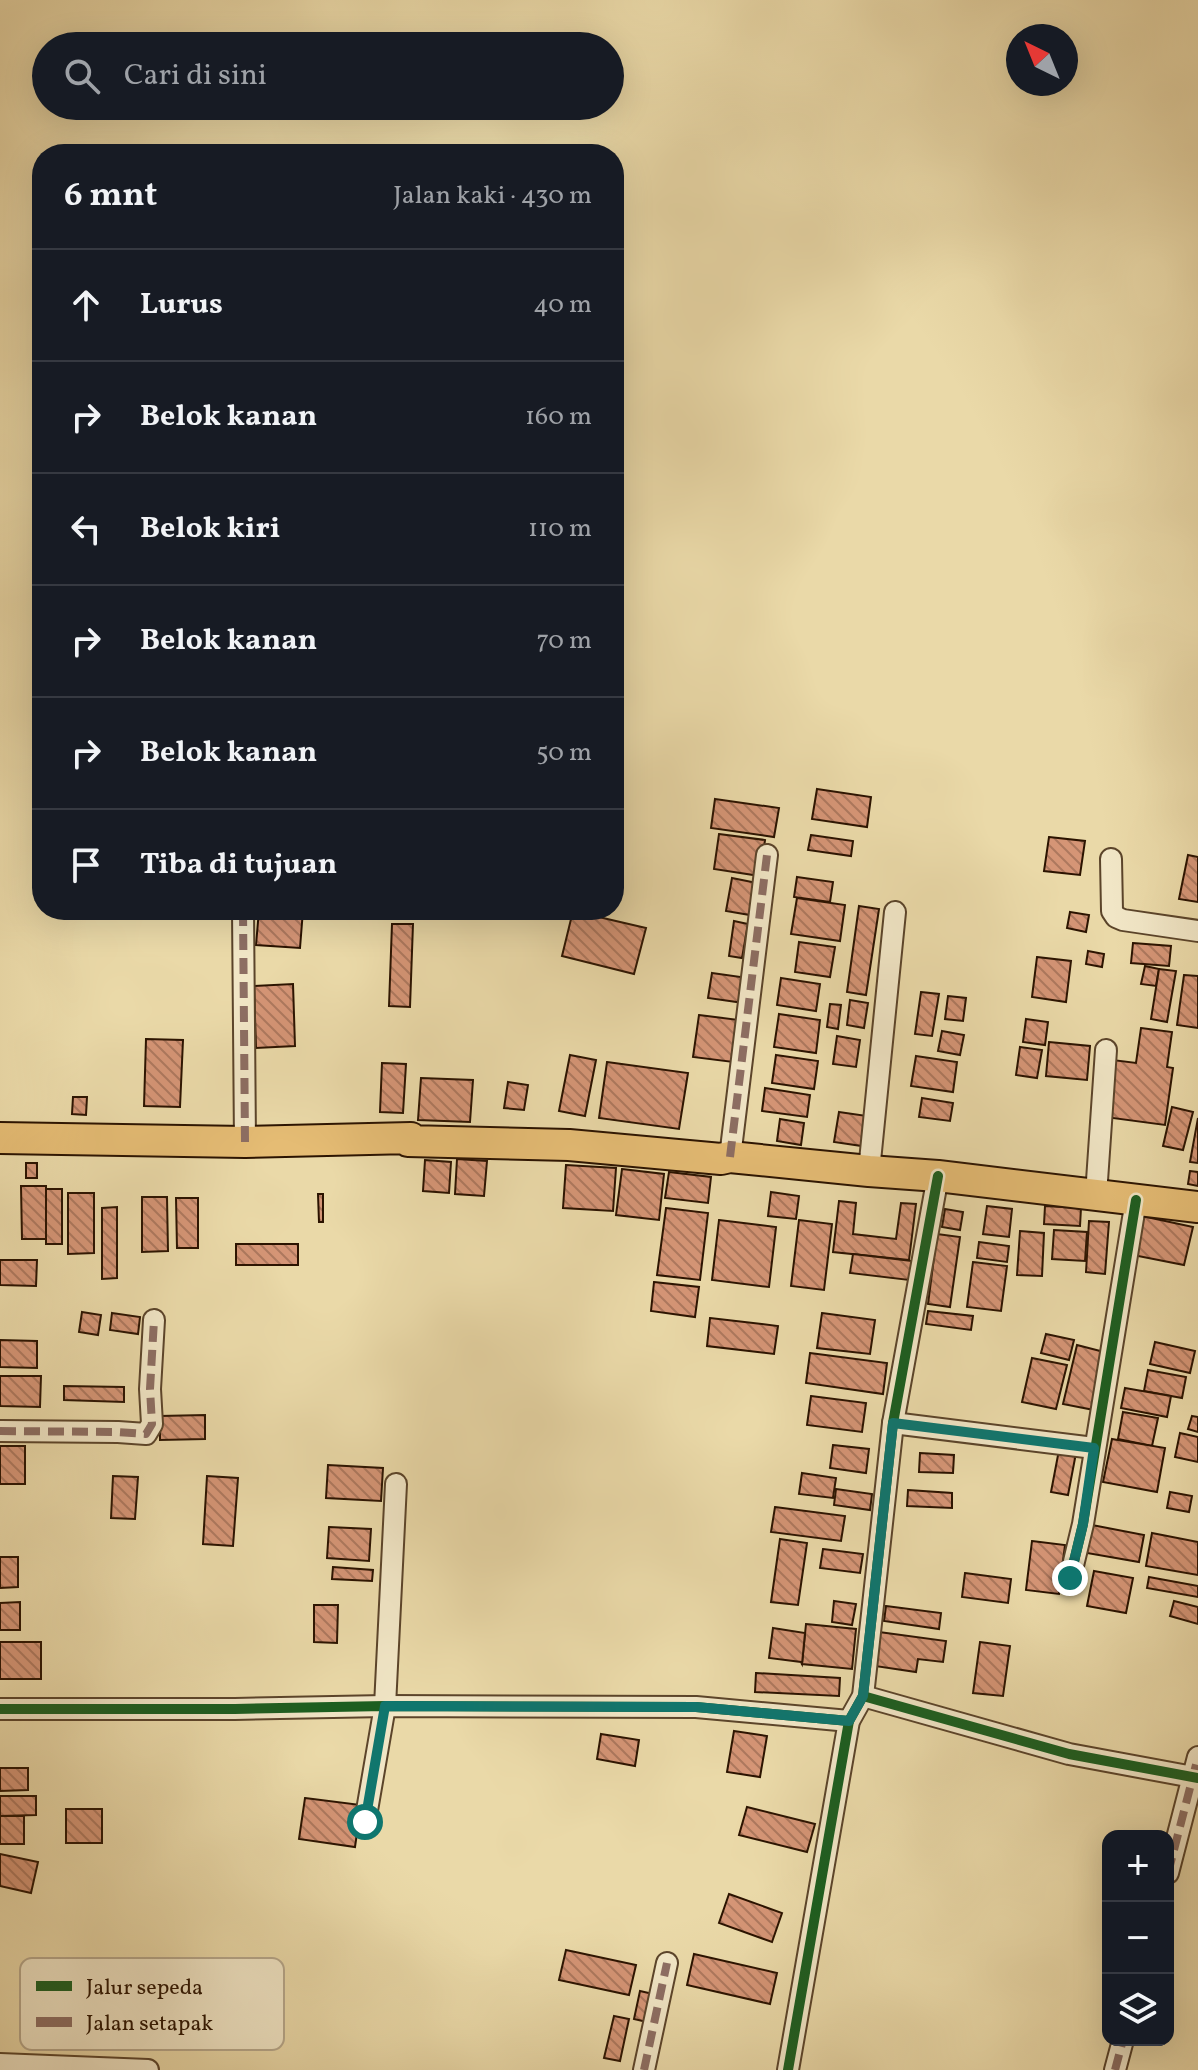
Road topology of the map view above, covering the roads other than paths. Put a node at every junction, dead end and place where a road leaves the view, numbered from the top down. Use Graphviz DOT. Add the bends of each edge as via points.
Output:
graph roads {
  1 [pos="767,855"];
  2 [pos="1111,859"];
  3 [pos="895,912"];
  4 [pos="243,920"];
  5 [pos="1198,931"];
  6 [pos="1106,1050"];
  7 [pos="0,1138"];
  8 [pos="245,1142"];
  9 [pos="730,1157"];
  10 [pos="869,1171"];
  11 [pos="938,1176"];
  12 [pos="1096,1195"];
  13 [pos="1136,1200"];
  14 [pos="1198,1207"];
  15 [pos="154,1320"];
  16 [pos="893,1423"];
  17 [pos="0,1431"];
  18 [pos="1094,1448"];
  19 [pos="396,1484"];
  20 [pos="1070,1578"];
  21 [pos="863,1696"];
  22 [pos="385,1706"];
  23 [pos="0,1709"];
  24 [pos="849,1721"];
  25 [pos="1198,1757"];
  26 [pos="1196,1778"];
  27 [pos="365,1822"];
  28 [pos="1174,1853"];
  29 [pos="667,1963"];
  30 [pos="1121,2046"];
  31 [pos="0,2064"];
  32 [pos="148,2070"];
  33 [pos="644,2070"];
  34 [pos="788,2070"];
  35 [pos="1115,2070"];
  1 -- 9 [label="street"];
  2 -- 5 [label="street" via="1116,917"];
  3 -- 10 [label="street"];
  4 -- 8 [label="street"];
  6 -- 12 [label="street"];
  7 -- 8 [label="highway"];
  8 -- 9 [label="highway" via="411,1138 408,1141"];
  9 -- 10 [label="highway"];
  10 -- 11 [label="highway"];
  11 -- 12 [label="highway"];
  11 -- 16 [label="street"];
  12 -- 13 [label="highway"];
  13 -- 14 [label="highway"];
  13 -- 18 [label="street"];
  15 -- 17 [label="street" via="152,1424 146,1434"];
  16 -- 18 [label="street"];
  16 -- 21 [label="street"];
  18 -- 20 [label="street"];
  19 -- 22 [label="street"];
  21 -- 24 [label="street"];
  21 -- 26 [label="street" via="1069,1754"];
  22 -- 23 [label="street"];
  22 -- 24 [label="street" via="696,1707"];
  22 -- 27 [label="street"];
  24 -- 34 [label="street"];
  25 -- 26 [label="street"];
  26 -- 28 [label="street"];
  29 -- 33 [label="street"];
  30 -- 35 [label="street"];
  31 -- 32 [label="street"];
}
